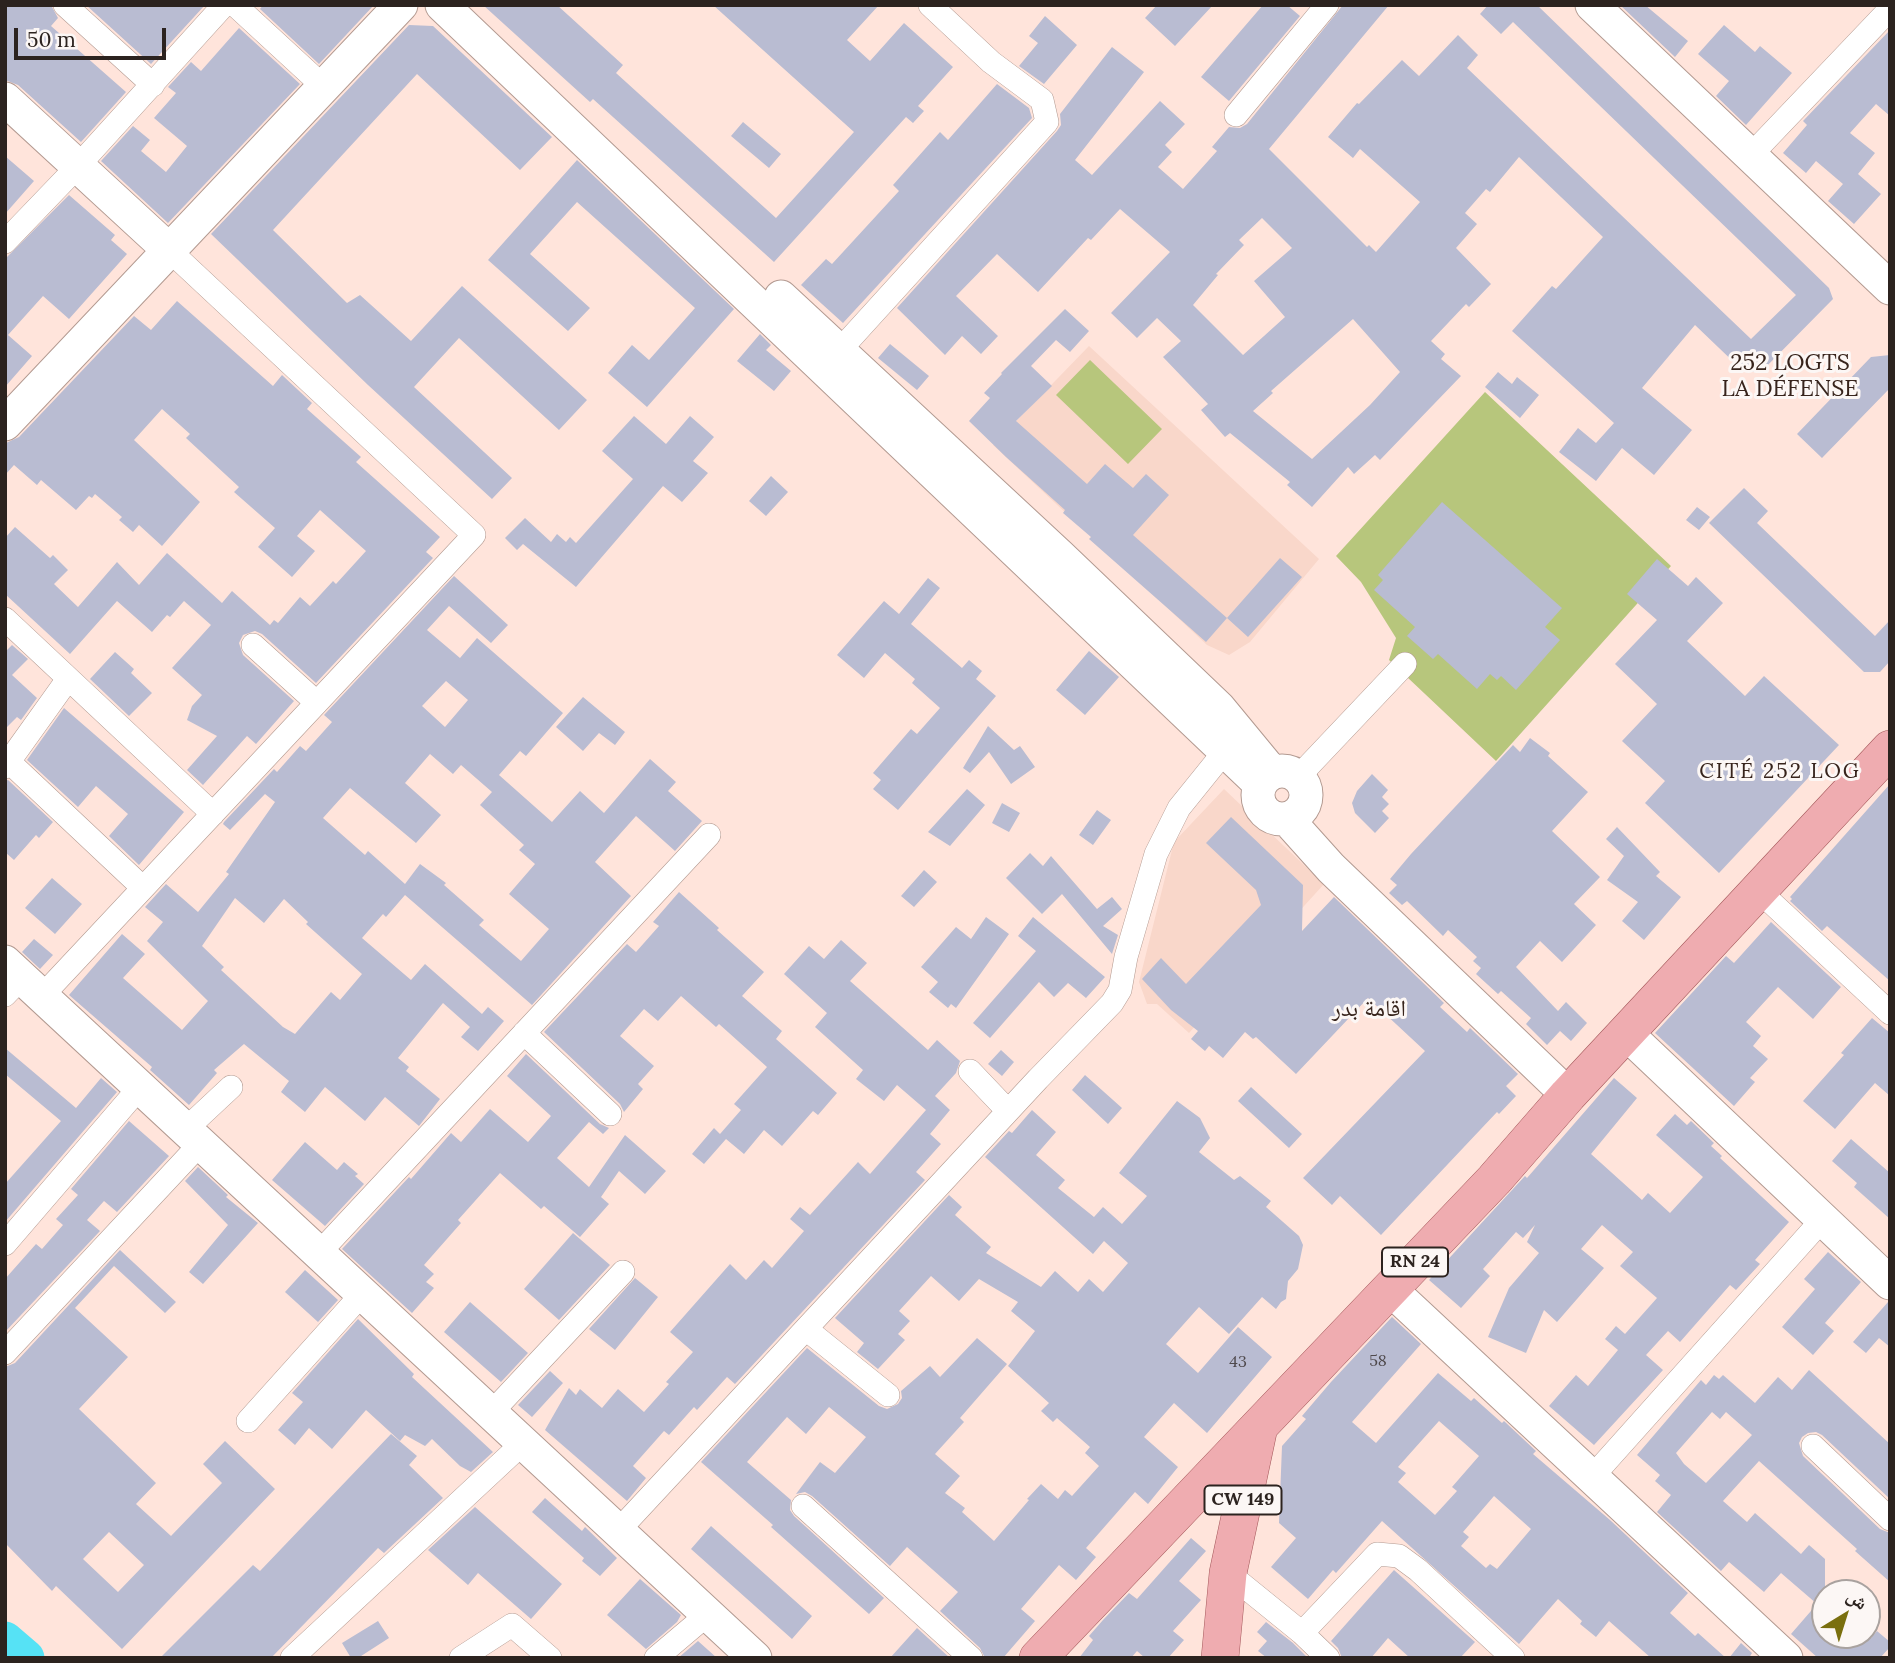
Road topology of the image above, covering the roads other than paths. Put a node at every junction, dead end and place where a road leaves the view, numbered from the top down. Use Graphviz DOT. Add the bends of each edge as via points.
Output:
graph roads {
  1 [pos="65,5"];
  2 [pos="224,5"];
  3 [pos="235,5"];
  4 [pos="401,5"];
  5 [pos="442,5"];
  6 [pos="467,5"];
  7 [pos="930,5"];
  8 [pos="1327,5"];
  9 [pos="1592,5"];
  10 [pos="1890,9"];
  11 [pos="153,85"];
  12 [pos="324,87"];
  13 [pos="5,99"];
  14 [pos="1236,115"];
  15 [pos="5,126"];
  16 [pos="1750,156"];
  17 [pos="72,173"];
  18 [pos="5,242"];
  19 [pos="164,258"];
  20 [pos="1890,288"];
  21 [pos="839,351"];
  22 [pos="5,425"];
  23 [pos="5,619"];
  24 [pos="253,645"];
  25 [pos="1405,664"];
  26 [pos="68,679"];
  27 [pos="316,702"];
  28 [pos="1890,749"];
  29 [pos="1225,751"];
  30 [pos="7,762"];
  31 [pos="1284,792"];
  32 [pos="213,814"];
  33 [pos="709,835"];
  34 [pos="142,887"];
  35 [pos="1759,891"];
  36 [pos="19,982"];
  37 [pos="1885,1000"];
  38 [pos="524,1033"];
  39 [pos="1627,1034"];
  40 [pos="970,1070"];
  41 [pos="140,1087"];
  42 [pos="231,1087"];
  43 [pos="1574,1089"];
  44 [pos="1008,1111"];
  45 [pos="610,1114"];
  46 [pos="193,1136"];
  47 [pos="1822,1220"];
  48 [pos="5,1244"];
  49 [pos="319,1253"];
  50 [pos="623,1272"];
  51 [pos="1890,1283"];
  52 [pos="1390,1289"];
  53 [pos="363,1293"];
  54 [pos="806,1329"];
  55 [pos="5,1353"];
  56 [pos="888,1395"];
  57 [pos="491,1413"];
  58 [pos="248,1421"];
  59 [pos="1259,1426"];
  60 [pos="523,1443"];
  61 [pos="1813,1446"];
  62 [pos="1227,1461"];
  63 [pos="1592,1477"];
  64 [pos="803,1506"];
  65 [pos="1169,1518"];
  66 [pos="1890,1519"];
  67 [pos="1225,1525"];
  68 [pos="618,1531"];
  69 [pos="1227,1573"];
  70 [pos="708,1615"];
  71 [pos="1302,1633"];
  72 [pos="1221,1657"];
  73 [pos="292,1658"];
  74 [pos="461,1658"];
  75 [pos="550,1658"];
  76 [pos="656,1658"];
  77 [pos="755,1658"];
  78 [pos="971,1658"];
  79 [pos="1038,1658"];
  80 [pos="1328,1658"];
  81 [pos="1513,1658"];
  82 [pos="1786,1658"];
  1 -- 11 [label="street"];
  2 -- 11 [label="street"];
  3 -- 12 [label="street"];
  4 -- 12 [label="main road"];
  5 -- 29 [label="main road"];
  6 -- 21 [label="main road"];
  7 -- 21 [label="street" via="991,62 1042,100 1047,122"];
  8 -- 14 [label="street"];
  9 -- 16 [label="main road"];
  10 -- 16 [label="street"];
  11 -- 17 [label="street"];
  12 -- 19 [label="main road"];
  13 -- 17 [label="main road"];
  15 -- 17 [label="main road"];
  16 -- 20 [label="main road"];
  17 -- 18 [label="street"];
  17 -- 19 [label="main road"];
  19 -- 22 [label="main road"];
  19 -- 27 [label="street" via="474,535"];
  21 -- 31 [label="main road" via="1219,708"];
  23 -- 26 [label="street"];
  24 -- 27 [label="street"];
  25 -- 31 [label="street"];
  26 -- 30 [label="street"];
  26 -- 32 [label="street"];
  27 -- 32 [label="street"];
  28 -- 35 [label="main road, RN 24"];
  29 -- 31 [label="main road"];
  29 -- 44 [label="street" via="1179,808 1156,854 1120,990"];
  30 -- 34 [label="street"];
  31 -- 43 [label="main road" via="1331,869"];
  32 -- 34 [label="street"];
  33 -- 38 [label="street"];
  34 -- 36 [label="street"];
  35 -- 37 [label="street"];
  35 -- 39 [label="main road, RN 24"];
  36 -- 41 [label="main road"];
  38 -- 45 [label="street"];
  38 -- 49 [label="street"];
  39 -- 43 [label="main road, RN 24"];
  39 -- 47 [label="main road"];
  40 -- 44 [label="street"];
  41 -- 46 [label="main road"];
  41 -- 48 [label="street"];
  42 -- 46 [label="street"];
  43 -- 52 [label="main road, RN 24"];
  44 -- 54 [label="street"];
  46 -- 49 [label="main road"];
  46 -- 55 [label="street"];
  47 -- 51 [label="main road"];
  47 -- 63 [label="street"];
  49 -- 53 [label="main road"];
  50 -- 57 [label="street"];
  52 -- 59 [label="main road, RN 24"];
  52 -- 63 [label="main road"];
  53 -- 57 [label="main road"];
  53 -- 58 [label="street"];
  54 -- 56 [label="street"];
  54 -- 68 [label="street"];
  57 -- 60 [label="main road"];
  59 -- 62 [label="main road, RN 24"];
  59 -- 69 [label="main road, CW 149"];
  60 -- 68 [label="main road"];
  60 -- 73 [label="street"];
  61 -- 66 [label="street"];
  62 -- 65 [label="main road, RN 24"];
  62 -- 67 [label="main road"];
  63 -- 82 [label="main road"];
  64 -- 78 [label="street"];
  65 -- 67 [label="main road" via="1198,1507 1212,1509"];
  65 -- 79 [label="main road, RN 24"];
  67 -- 69 [label="main road"];
  68 -- 70 [label="main road"];
  69 -- 71 [label="street"];
  69 -- 72 [label="main road, CW 149"];
  70 -- 76 [label="street"];
  70 -- 77 [label="main road"];
  71 -- 80 [label="street"];
  71 -- 81 [label="street" via="1377,1554 1399,1556"];
  74 -- 75 [label="street" via="512,1625"];
}
